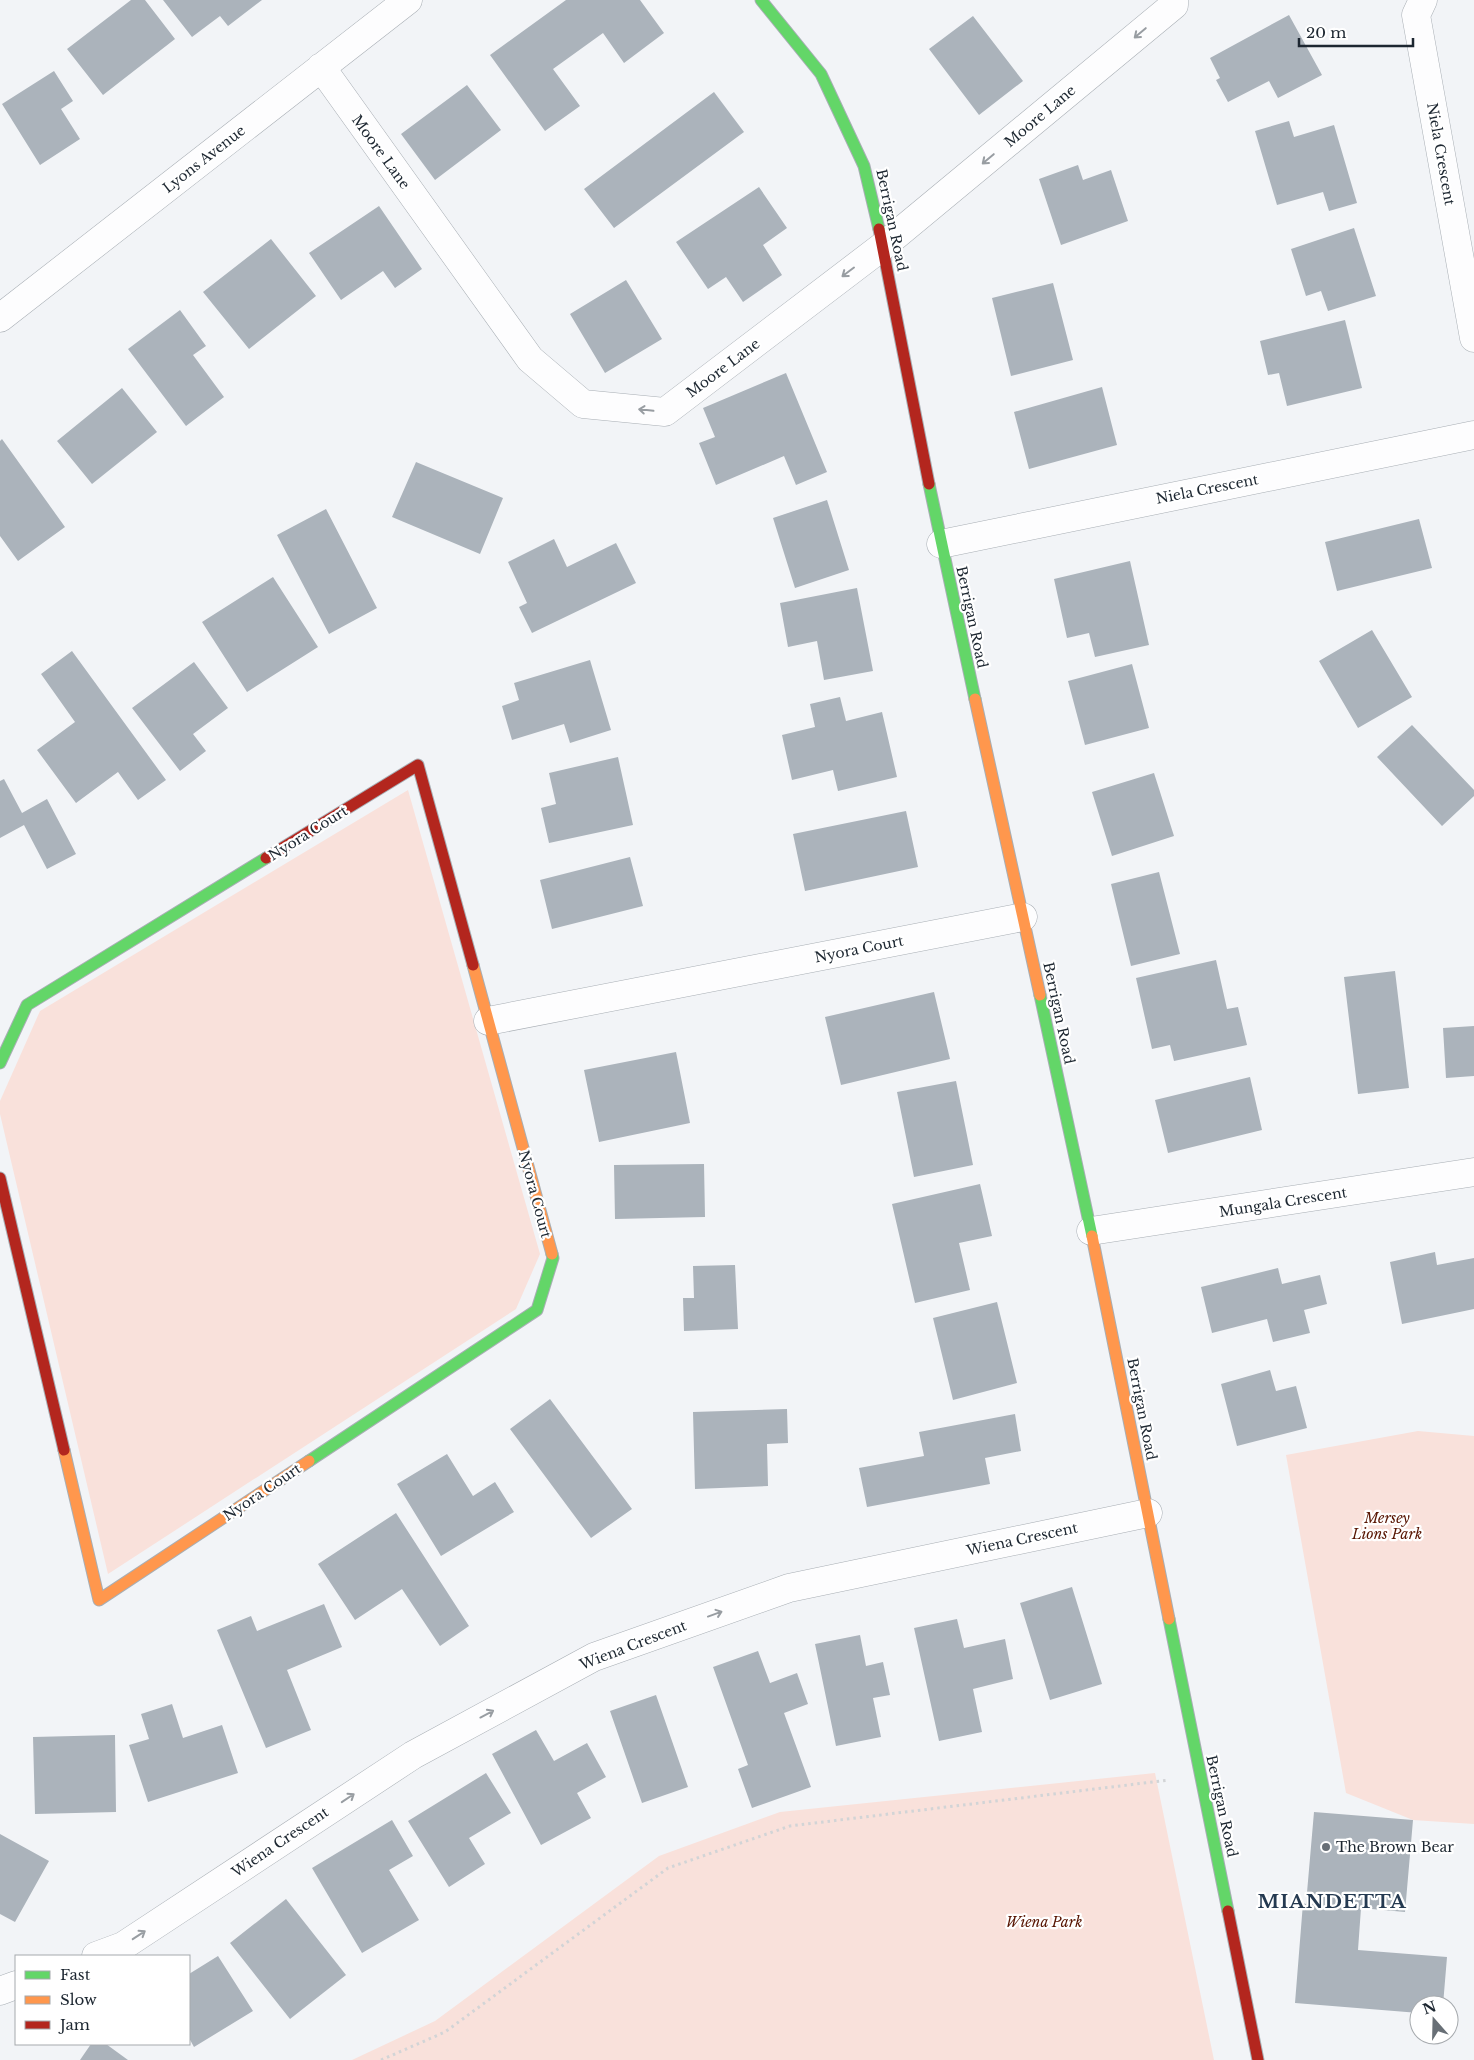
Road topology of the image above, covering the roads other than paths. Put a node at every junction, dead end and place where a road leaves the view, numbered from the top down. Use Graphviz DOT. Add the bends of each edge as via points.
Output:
graph roads {
  1 [pos="408,0"];
  2 [pos="761,0"];
  3 [pos="1174,0"];
  4 [pos="1423,0"];
  5 [pos="321,67"];
  6 [pos="883,246"];
  7 [pos="0,318"];
  8 [pos="1474,338"];
  9 [pos="1474,435"];
  10 [pos="941,544"];
  11 [pos="1023,917"];
  12 [pos="488,1021"];
  13 [pos="0,1063"];
  14 [pos="1474,1172"];
  15 [pos="0,1178"];
  16 [pos="1091,1231"];
  17 [pos="1148,1513"];
  18 [pos="99,1955"];
  19 [pos="15,1985"];
  20 [pos="0,1991"];
  21 [pos="1258,2060"];
  1 -- 5 [label="street, Lyons Avenue"];
  2 -- 6 [label="street, Berrigan Road" via="821,74 864,166"];
  3 -- 6 [label="street, Moore Lane, one-way" via="1174,5"];
  4 -- 8 [label="street, Niela Crescent" via="1416,16"];
  6 -- 5 [label="street, Moore Lane, one-way" via="665,412 583,404 530,359"];
  5 -- 7 [label="street, Lyons Avenue"];
  6 -- 10 [label="street, Berrigan Road"];
  9 -- 10 [label="street, Niela Crescent"];
  10 -- 11 [label="street, Berrigan Road"];
  11 -- 12 [label="street, Nyora Court"];
  11 -- 16 [label="street, Berrigan Road"];
  12 -- 13 [label="street, Nyora Court" via="418,765 27,1006"];
  12 -- 15 [label="street, Nyora Court" via="553,1258 537,1310 99,1600"];
  14 -- 16 [label="street, Mungala Crescent"];
  16 -- 17 [label="street, Berrigan Road"];
  18 -- 17 [label="street, Wiena Crescent, one-way" via="123,1946 413,1754 594,1657 789,1588"];
  17 -- 21 [label="street, Berrigan Road"];
  19 -- 20 [label="street"];
}
